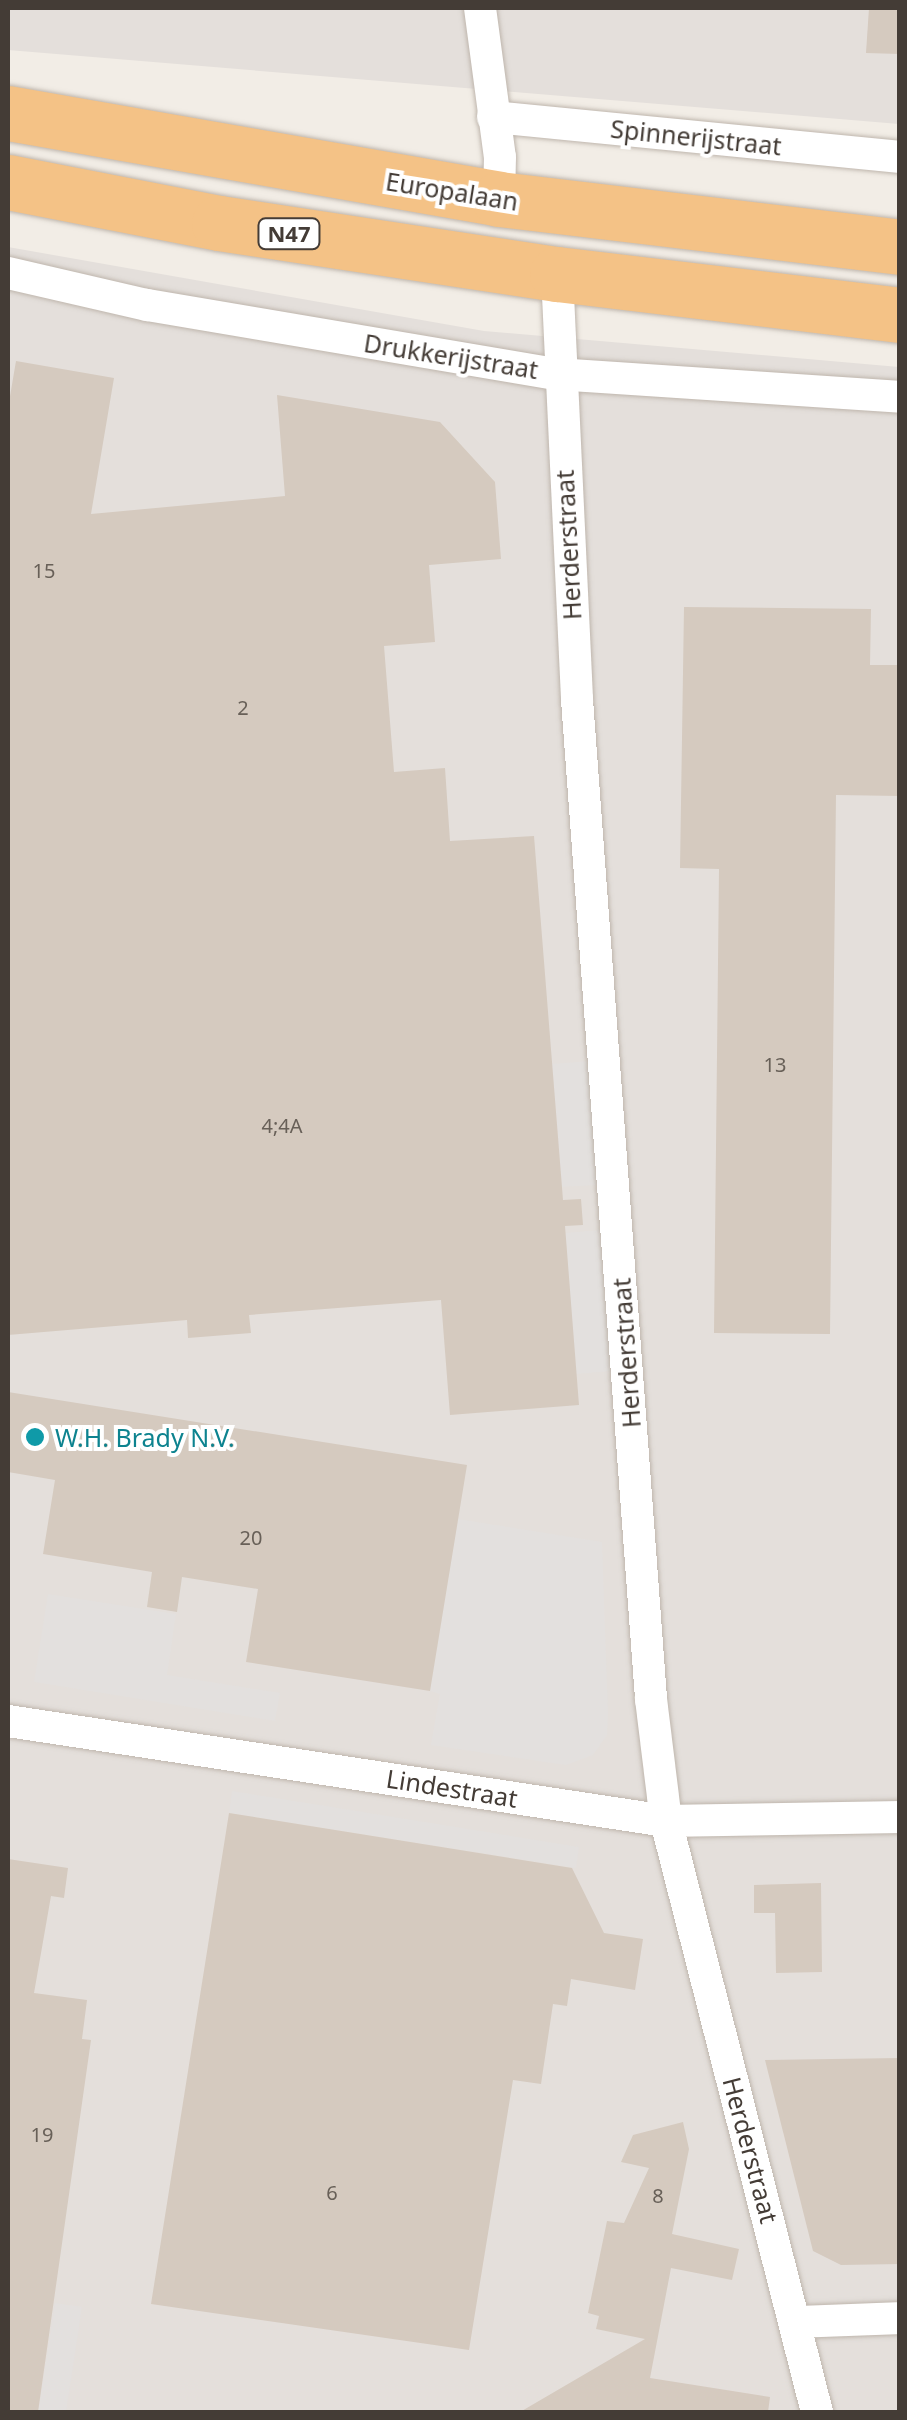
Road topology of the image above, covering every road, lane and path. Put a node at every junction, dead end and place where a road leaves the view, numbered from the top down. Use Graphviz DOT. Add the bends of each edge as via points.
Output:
graph roads {
  1 [pos="480,8"];
  2 [pos="8,113"];
  3 [pos="493,117"];
  4 [pos="900,156"];
  5 [pos="8,182"];
  6 [pos="499,198"];
  7 [pos="900,247"];
  8 [pos="8,273"];
  9 [pos="557,274"];
  10 [pos="900,315"];
  11 [pos="558,374"];
  12 [pos="900,396"];
  13 [pos="8,1720"];
  14 [pos="900,1817"];
  15 [pos="666,1820"];
  16 [pos="900,2318"];
  17 [pos="796,2322"];
  18 [pos="817,2412"];
  1 -- 3 [label="street"];
  2 -- 6 [label="highway, Europalaan"];
  3 -- 4 [label="street, Spinnerijstraat"];
  3 -- 6 [label="street"];
  5 -- 9 [label="highway, N47" via="219,224"];
  6 -- 7 [label="highway, Europalaan"];
  8 -- 11 [label="street, Drukkerijstraat" via="146,306"];
  9 -- 10 [label="highway, N47"];
  9 -- 11 [label="street, Herderstraat"];
  11 -- 12 [label="street, Drukkerijstraat"];
  11 -- 15 [label="street, Herderstraat" via="650,1700"];
  13 -- 15 [label="street, Lindestraat"];
  14 -- 15 [label="street, Lindestraat"];
  15 -- 17 [label="street, Herderstraat"];
  16 -- 17 [label="street"];
  17 -- 18 [label="street, Herderstraat"];
}
